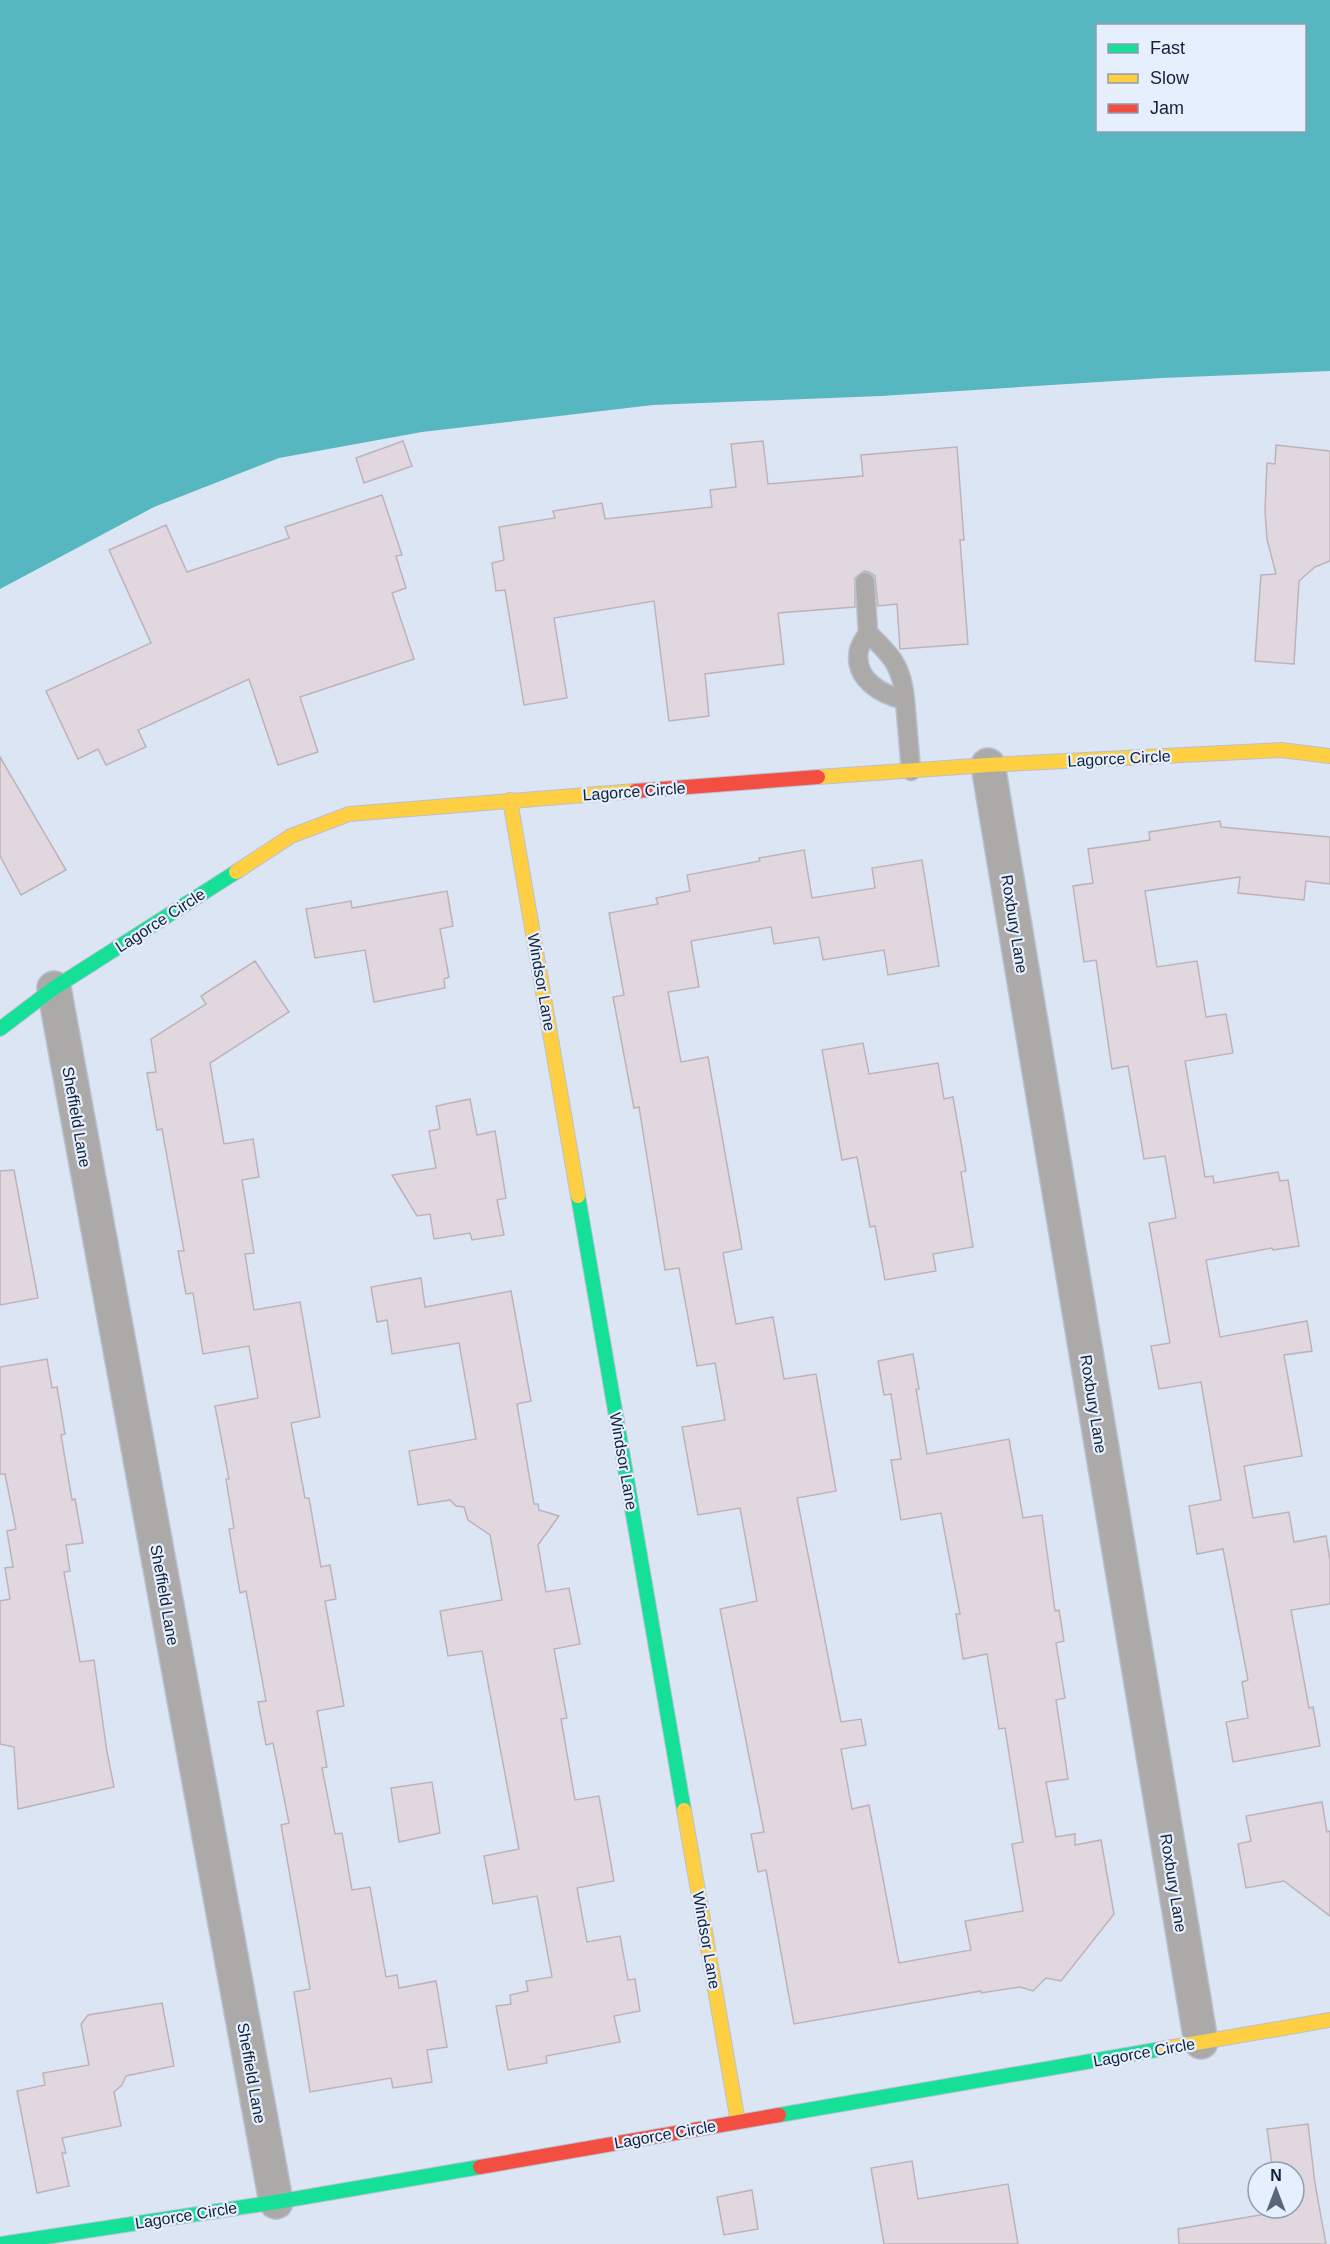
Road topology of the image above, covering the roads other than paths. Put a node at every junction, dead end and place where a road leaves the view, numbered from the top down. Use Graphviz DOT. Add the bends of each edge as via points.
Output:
graph roads {
  1 [pos="865,582"];
  2 [pos="868,633"];
  3 [pos="905,700"];
  4 [pos="1330,756"];
  5 [pos="988,765"];
  6 [pos="911,771"];
  7 [pos="510,800"];
  8 [pos="54,988"];
  9 [pos="0,1029"];
  10 [pos="1330,2020"];
  11 [pos="1201,2042"];
  12 [pos="738,2122"];
  13 [pos="276,2202"];
  14 [pos="0,2244"];
  1 -- 2 [label="lane"];
  2 -- 3 [label="lane" via="899,668"];
  2 -- 3 [label="lane" via="859,650 864,677 889,697"];
  3 -- 6 [label="lane"];
  4 -- 5 [label="street, Lagorce Circle" via="1281,750"];
  5 -- 6 [label="street, Lagorce Circle"];
  5 -- 11 [label="street, Roxbury Lane"];
  6 -- 7 [label="street, Lagorce Circle"];
  7 -- 8 [label="street, Lagorce Circle" via="349,814 291,836"];
  7 -- 12 [label="street, Windsor Lane"];
  8 -- 9 [label="street, Lagorce Circle"];
  8 -- 13 [label="street, Sheffield Lane"];
  10 -- 11 [label="street, Lagorce Circle"];
  11 -- 12 [label="street, Lagorce Circle"];
  12 -- 13 [label="street, Lagorce Circle"];
  13 -- 14 [label="street, Lagorce Circle"];
}
